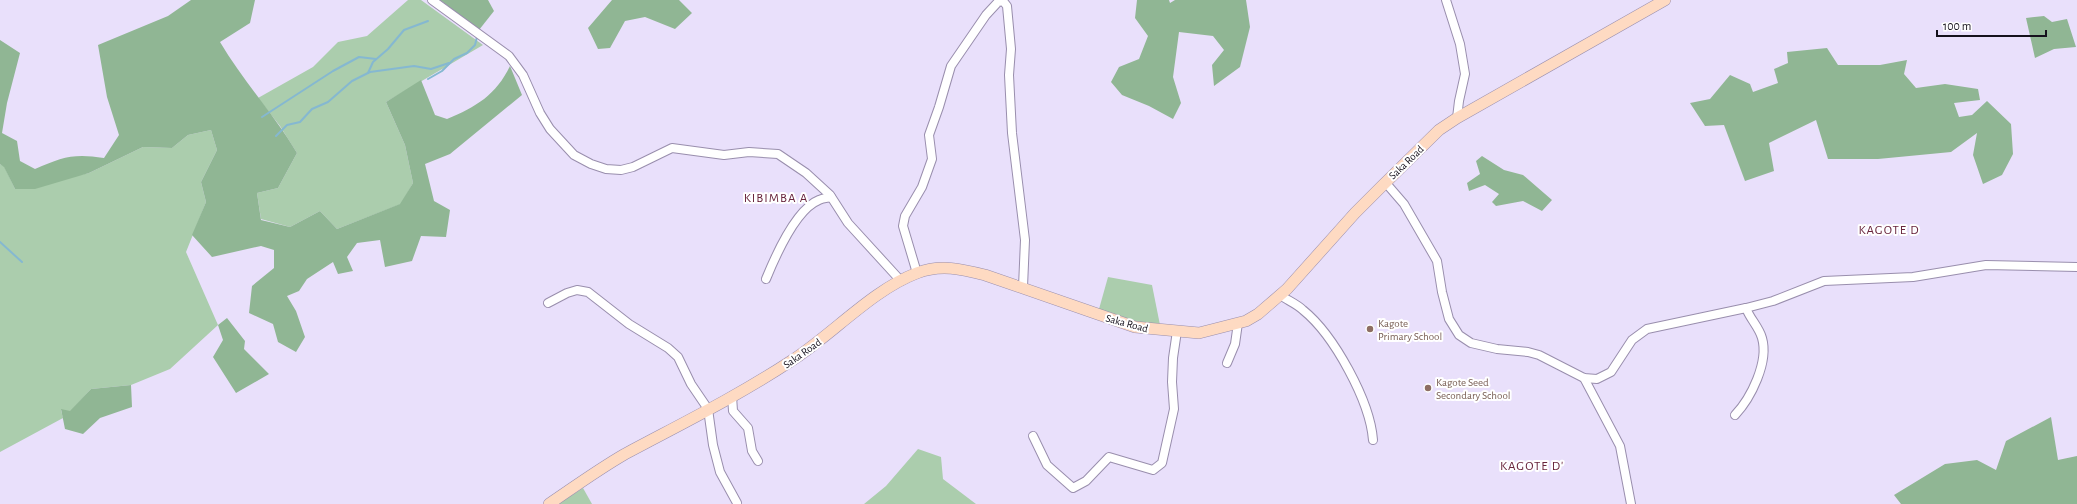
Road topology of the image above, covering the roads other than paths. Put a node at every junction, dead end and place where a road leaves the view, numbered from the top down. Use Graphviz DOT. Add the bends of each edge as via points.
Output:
graph roads {
  1 [pos="432,0"];
  2 [pos="1003,0"];
  3 [pos="1446,0"];
  4 [pos="1665,0"];
  5 [pos="1457,118"];
  6 [pos="1385,182"];
  7 [pos="831,197"];
  8 [pos="2077,267"];
  9 [pos="917,273"];
  10 [pos="766,279"];
  11 [pos="901,281"];
  12 [pos="1024,287"];
  13 [pos="1280,296"];
  14 [pos="548,303"];
  15 [pos="1746,308"];
  16 [pos="1238,323"];
  17 [pos="1177,331"];
  18 [pos="1227,362"];
  19 [pos="1584,378"];
  20 [pos="732,396"];
  21 [pos="708,410"];
  22 [pos="1735,415"];
  23 [pos="1033,436"];
  24 [pos="1373,440"];
  25 [pos="758,461"];
  26 [pos="737,503"];
  27 [pos="549,504"];
  28 [pos="1631,504"];
  1 -- 7 [label="street" via="509,56 523,75 550,129 574,155 591,164 606,169 633,168 672,148 724,155 750,152 778,154 806,173"];
  2 -- 9 [label="street" via="986,15 951,66 929,135 932,159 922,187 905,216 903,226"];
  2 -- 12 [label="street" via="1007,6 1012,133 1025,240"];
  3 -- 5 [label="street" via="1460,44 1465,74"];
  4 -- 5 [label="main road, Saka Road"];
  5 -- 6 [label="main road, Saka Road" via="1439,130"];
  6 -- 13 [label="main road, Saka Road"];
  6 -- 19 [label="street" via="1404,204 1437,261 1449,319 1459,335 1471,343 1539,355"];
  7 -- 10 [label="street" via="819,200 798,219 784,239"];
  7 -- 11 [label="street" via="848,223"];
  8 -- 15 [label="street" via="1986,265 1913,278 1824,281 1773,301"];
  9 -- 11 [label="main road, Saka Road"];
  9 -- 12 [label="main road, Saka Road" via="943,267 961,269"];
  11 -- 20 [label="main road, Saka Road" via="881,293 806,352"];
  12 -- 17 [label="main road, Saka Road" via="1135,327"];
  13 -- 16 [label="main road, Saka Road" via="1258,314"];
  13 -- 24 [label="street" via="1303,309 1326,335 1363,399 1372,427"];
  14 -- 21 [label="street" via="577,290 588,292 629,324 673,352"];
  15 -- 19 [label="street" via="1647,329 1632,340 1611,372 1597,378"];
  15 -- 22 [label="street" via="1760,332 1764,350 1753,390"];
  16 -- 17 [label="main road, Saka Road" via="1206,332"];
  16 -- 18 [label="street" via="1235,344"];
  17 -- 23 [label="street" via="1172,382 1174,410 1162,463 1153,470 1109,457 1086,481 1074,488 1047,465"];
  19 -- 28 [label="street" via="1620,446"];
  20 -- 21 [label="main road, Saka Road"];
  20 -- 25 [label="street" via="733,411 748,428 752,451"];
  21 -- 26 [label="street" via="720,472"];
  21 -- 27 [label="main road, Saka Road" via="624,455"];
}
